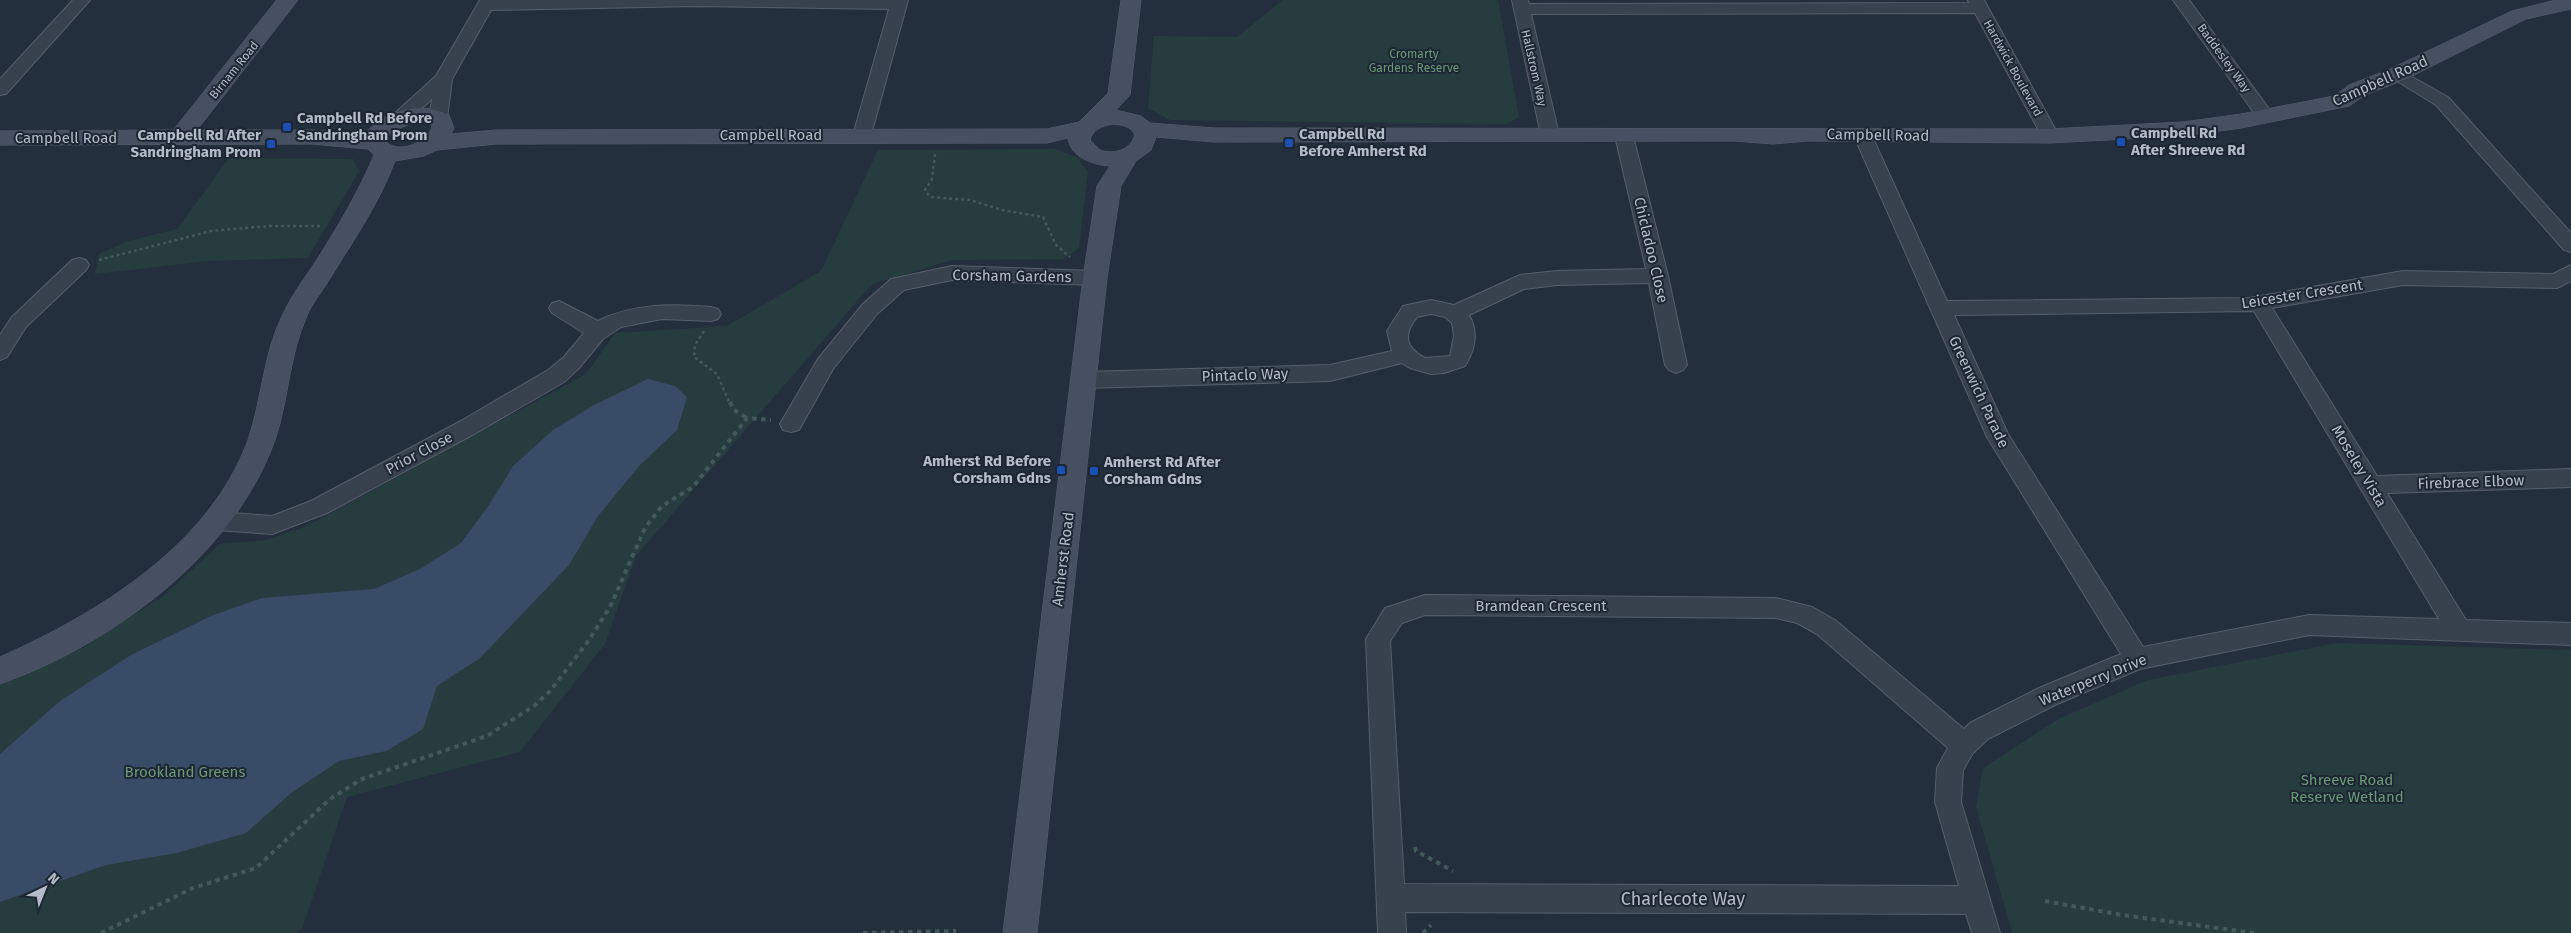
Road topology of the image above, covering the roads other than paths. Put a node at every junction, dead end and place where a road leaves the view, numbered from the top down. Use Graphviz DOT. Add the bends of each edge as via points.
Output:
graph roads {
  1 [pos="82,0"];
  2 [pos="288,0"];
  3 [pos="1132,0"];
  4 [pos="2181,0"];
  5 [pos="696,1"];
  6 [pos="487,2"];
  7 [pos="900,2"];
  8 [pos="2564,3"];
  9 [pos="1764,4"];
  10 [pos="1978,4"];
  11 [pos="1521,5"];
  12 [pos="2524,7"];
  13 [pos="2398,74"];
  14 [pos="443,79"];
  15 [pos="0,90"];
  16 [pos="1119,95"];
  17 [pos="2266,117"];
  18 [pos="440,120"];
  19 [pos="394,121"];
  20 [pos="862,135"];
  21 [pos="1550,135"];
  22 [pos="1624,136"];
  23 [pos="1863,136"];
  24 [pos="2050,136"];
  25 [pos="312,137"];
  26 [pos="496,137"];
  27 [pos="0,138"];
  28 [pos="179,138"];
  29 [pos="1089,138"];
  30 [pos="1136,138"];
  31 [pos="431,143"];
  32 [pos="381,148"];
  33 [pos="410,152"];
  34 [pos="1109,186"];
  35 [pos="372,190"];
  36 [pos="2571,245"];
  37 [pos="79,265"];
  38 [pos="2571,272"];
  39 [pos="1658,276"];
  40 [pos="1095,278"];
  41 [pos="2259,303"];
  42 [pos="559,308"];
  43 [pos="1940,308"];
  44 [pos="1455,313"];
  45 [pos="711,314"];
  46 [pos="598,331"];
  47 [pos="0,352"];
  48 [pos="1404,354"];
  49 [pos="1676,365"];
  50 [pos="1083,380"];
  51 [pos="791,424"];
  52 [pos="2571,478"];
  53 [pos="2370,485"];
  54 [pos="216,521"];
  55 [pos="2459,630"];
  56 [pos="2571,634"];
  57 [pos="2137,659"];
  58 [pos="0,671"];
  59 [pos="1964,745"];
  60 [pos="1390,898"];
  61 [pos="1977,900"];
  62 [pos="1020,933"];
  63 [pos="1392,933"];
  64 [pos="1986,933"];
  1 -- 15 [label="street"];
  2 -- 28 [label="street, Birnam Road"];
  3 -- 16 [label="street"];
  4 -- 17 [label="street, Baddesley Way"];
  5 -- 6 [label="street"];
  5 -- 7 [label="street"];
  6 -- 14 [label="street"];
  7 -- 20 [label="street"];
  8 -- 12 [label="street, Campbell Road"];
  9 -- 10 [label="street"];
  9 -- 11 [label="street"];
  10 -- 24 [label="street, Hardwick Boulevard"];
  11 -- 21 [label="street, Hallstrom Way"];
  12 -- 13 [label="street, Campbell Road"];
  13 -- 17 [label="street, Campbell Road" via="2357,90 2341,101"];
  13 -- 36 [label="street" via="2442,101"];
  14 -- 18 [label="street"];
  14 -- 19 [label="street"];
  16 -- 29 [label="street"];
  16 -- 30 [label="street"];
  17 -- 24 [label="street, Campbell Road" via="2183,129"];
  18 -- 19 [label="street, Campbell Road" via="425,114"];
  18 -- 26 [label="street, Campbell Road"];
  18 -- 31 [label="street" via="441,133"];
  19 -- 25 [label="street, Campbell Road"];
  19 -- 32 [label="street" via="378,133"];
  20 -- 26 [label="street, Campbell Road"];
  20 -- 29 [label="street, Campbell Road"];
  21 -- 22 [label="street, Campbell Road"];
  21 -- 30 [label="street, Campbell Road"];
  22 -- 23 [label="street, Campbell Road"];
  22 -- 39 [label="street, Chicladoo Close"];
  23 -- 24 [label="street, Campbell Road"];
  23 -- 43 [label="street, Greenwich Parade"];
  25 -- 28 [label="street, Campbell Road"];
  25 -- 32 [label="street, Campbell Road"];
  26 -- 31 [label="street, Campbell Road"];
  27 -- 28 [label="street, Campbell Road"];
  29 -- 30 [label="street" via="1113,117"];
  29 -- 30 [label="street" via="1117,159"];
  29 -- 34 [label="street"];
  30 -- 34 [label="street, Amherst Road"];
  31 -- 33 [label="street, Campbell Road"];
  32 -- 33 [label="street, Campbell Road"];
  32 -- 35 [label="street"];
  33 -- 35 [label="street"];
  34 -- 40 [label="street, Amherst Road"];
  35 -- 54 [label="street" via="294,315 261,439 246,477"];
  37 -- 47 [label="street" via="19,322"];
  38 -- 41 [label="street, Leicester Crescent" via="2557,280 2403,278"];
  39 -- 44 [label="street" via="1520,282"];
  39 -- 49 [label="street, Chicladoo Close"];
  40 -- 50 [label="street, Amherst Road"];
  40 -- 51 [label="street, Corsham Gardens" via="952,273 898,284 870,309 826,364"];
  41 -- 43 [label="street, Leicester Crescent"];
  41 -- 53 [label="street, Moseley Vista"];
  42 -- 46 [label="street"];
  43 -- 57 [label="street, Greenwich Parade" via="1998,437"];
  44 -- 48 [label="street" via="1431,307 1410,311 1400,324 1397,335"];
  44 -- 48 [label="street" via="1463,322 1465,348 1458,361 1428,366 1417,364"];
  45 -- 46 [label="street, Prior Close" via="652,312 633,315"];
  46 -- 54 [label="street, Prior Close" via="587,340 566,369 551,379 319,507 272,525"];
  48 -- 50 [label="street, Pintaclo Way" via="1392,360 1330,373"];
  50 -- 62 [label="street, Amherst Road"];
  52 -- 53 [label="street, Firebrace Elbow"];
  53 -- 55 [label="street, Moseley Vista"];
  54 -- 58 [label="street" via="157,579 82,631"];
  55 -- 56 [label="street"];
  55 -- 57 [label="street, Waterperry Drive" via="2309,625"];
  57 -- 59 [label="street, Waterperry Drive" via="2048,696 1979,731"];
  59 -- 60 [label="street, Bramdean Crescent" via="1826,627 1803,614 1776,608 1425,605 1394,614 1378,639"];
  59 -- 61 [label="street, Waterperry Drive" via="1950,768 1948,802"];
  60 -- 61 [label="street, Charlecote Way"];
  60 -- 63 [label="street, Bramdean Crescent"];
  61 -- 64 [label="street, Waterperry Drive"];
}
